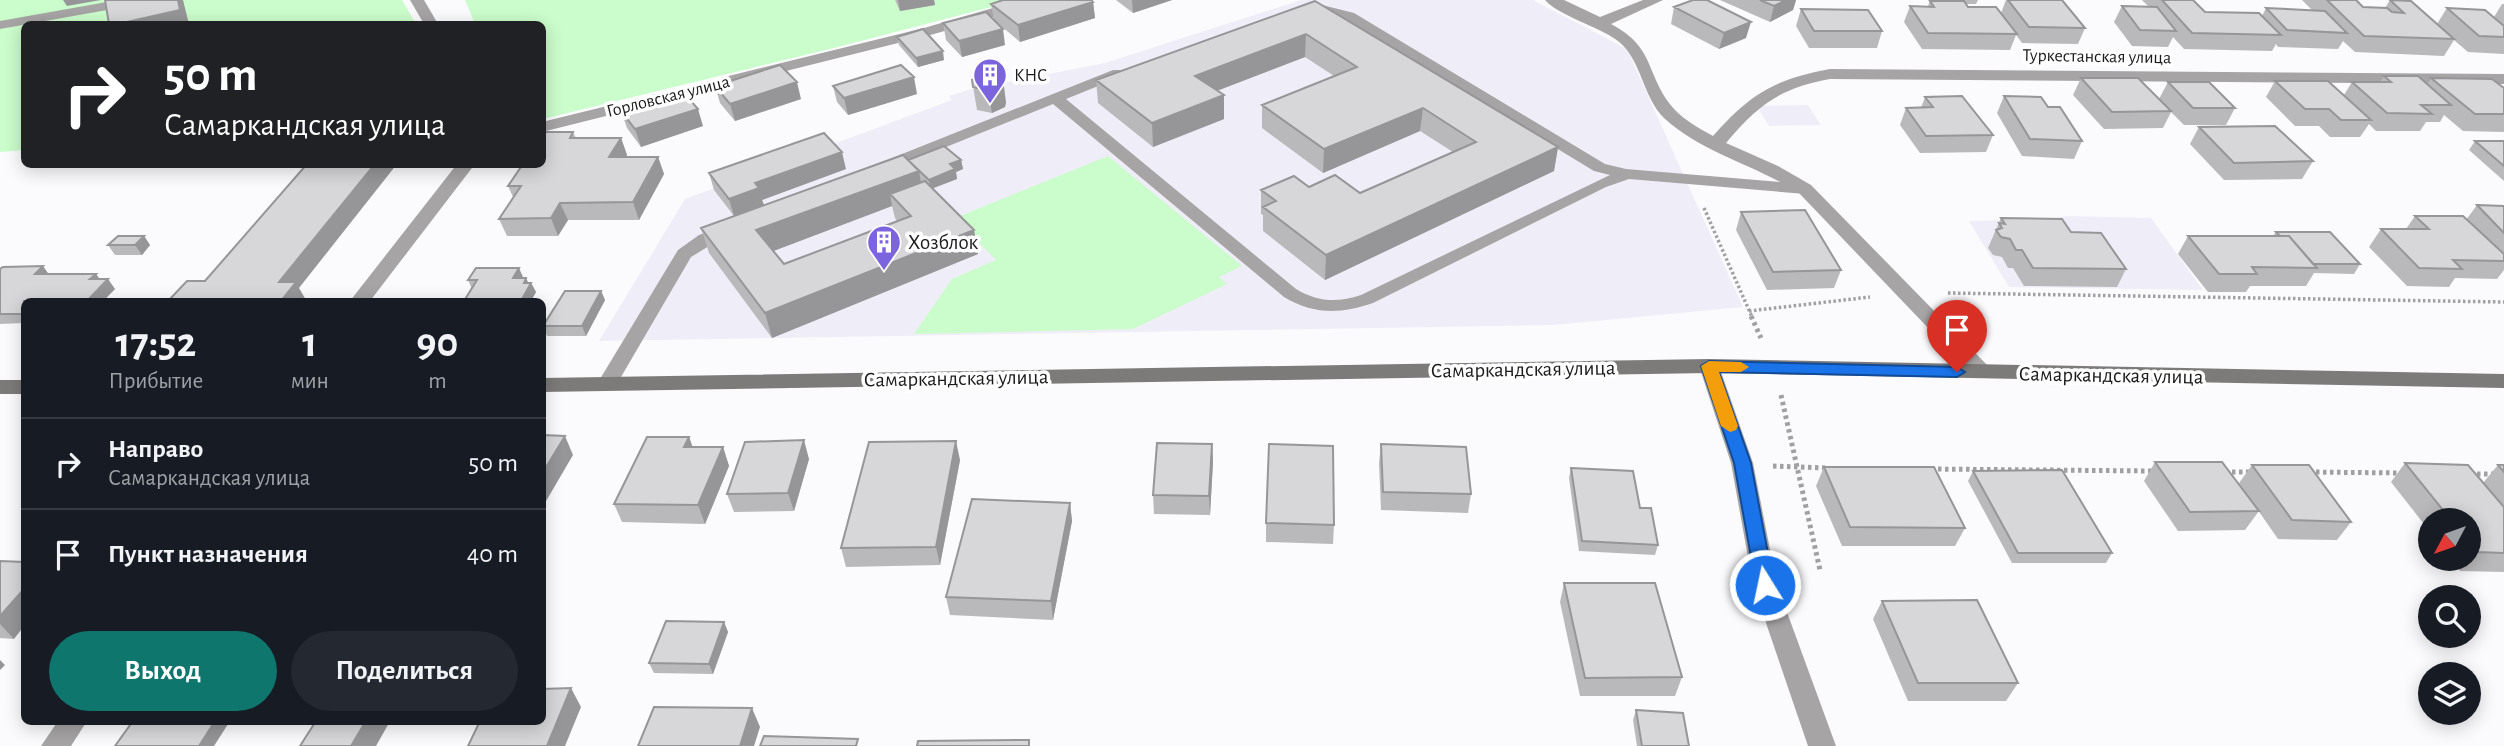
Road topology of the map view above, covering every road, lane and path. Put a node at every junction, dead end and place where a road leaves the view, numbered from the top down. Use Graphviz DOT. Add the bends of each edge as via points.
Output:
graph roads {
  1 [pos="141,0"];
  2 [pos="417,0"];
  3 [pos="1037,0"];
  4 [pos="1552,0"];
  5 [pos="1656,0"];
  6 [pos="1287,13"];
  7 [pos="27,21"];
  8 [pos="429,21"];
  9 [pos="21,22"];
  10 [pos="1597,23"];
  11 [pos="0,26"];
  12 [pos="1135,67"];
  13 [pos="2504,79"];
  14 [pos="1056,99"];
  15 [pos="546,126"];
  16 [pos="1715,145"];
  17 [pos="464,168"];
  18 [pos="867,173"];
  19 [pos="1626,174"];
  20 [pos="1805,189"];
  21 [pos="742,223"];
  22 [pos="1907,293"];
  23 [pos="362,298"];
  24 [pos="2504,302"];
  25 [pos="1709,366"];
  26 [pos="1774,368"];
  27 [pos="1983,373"];
  28 [pos="2504,381"];
  29 [pos="607,384"];
  30 [pos="546,385"];
  31 [pos="0,387"];
  32 [pos="21,387"];
  33 [pos="1742,463"];
  34 [pos="1798,467"];
  35 [pos="1839,468"];
  36 [pos="1923,468"];
  37 [pos="2158,471"];
  38 [pos="2213,471"];
  39 [pos="2255,472"];
  40 [pos="2296,472"];
  41 [pos="2407,473"];
  42 [pos="2462,474"];
  43 [pos="2504,474"];
  44 [pos="1820,570"];
  45 [pos="71,725"];
  46 [pos="55,746"];
  47 [pos="1822,746"];
  1 -- 7 [label="lane"];
  2 -- 8 [label="lane"];
  3 -- 15 [label="street, Горловская улица"];
  4 -- 10 [label="street"];
  5 -- 10 [label="street"];
  6 -- 19 [label="lane" via="1322,9 1349,16 1587,162"];
  9 -- 11 [label="lane"];
  10 -- 16 [label="street" via="1631,44 1660,104"];
  12 -- 14 [label="lane"];
  13 -- 16 [label="street, Туркестанская улица" via="1830,74 1762,94"];
  14 -- 18 [label="lane"];
  14 -- 19 [label="lane" via="1290,293 1323,308 1367,299"];
  16 -- 20 [label="street"];
  17 -- 23 [label="street"];
  19 -- 20 [label="lane"];
  20 -- 22 [label="street"];
  21 -- 29 [label="lane" via="684,254"];
  22 -- 24 [label="path"];
  22 -- 26 [label="path" via="1749,311"];
  22 -- 27 [label="street"];
  25 -- 26 [label="street, Самаркандская улица"];
  25 -- 29 [label="street, Самаркандская улица"];
  25 -- 33 [label="street"];
  26 -- 27 [label="street, Самаркандская улица"];
  26 -- 34 [label="path"];
  27 -- 28 [label="street, Самаркандская улица"];
  29 -- 30 [label="street, Самаркандская улица"];
  31 -- 32 [label="street"];
  33 -- 34 [label="path"];
  33 -- 47 [label="street" via="1765,585"];
  34 -- 35 [label="path"];
  34 -- 44 [label="path"];
  36 -- 37 [label="path"];
  38 -- 39 [label="path"];
  40 -- 41 [label="path"];
  42 -- 43 [label="path"];
  45 -- 46 [label="street"];
}
